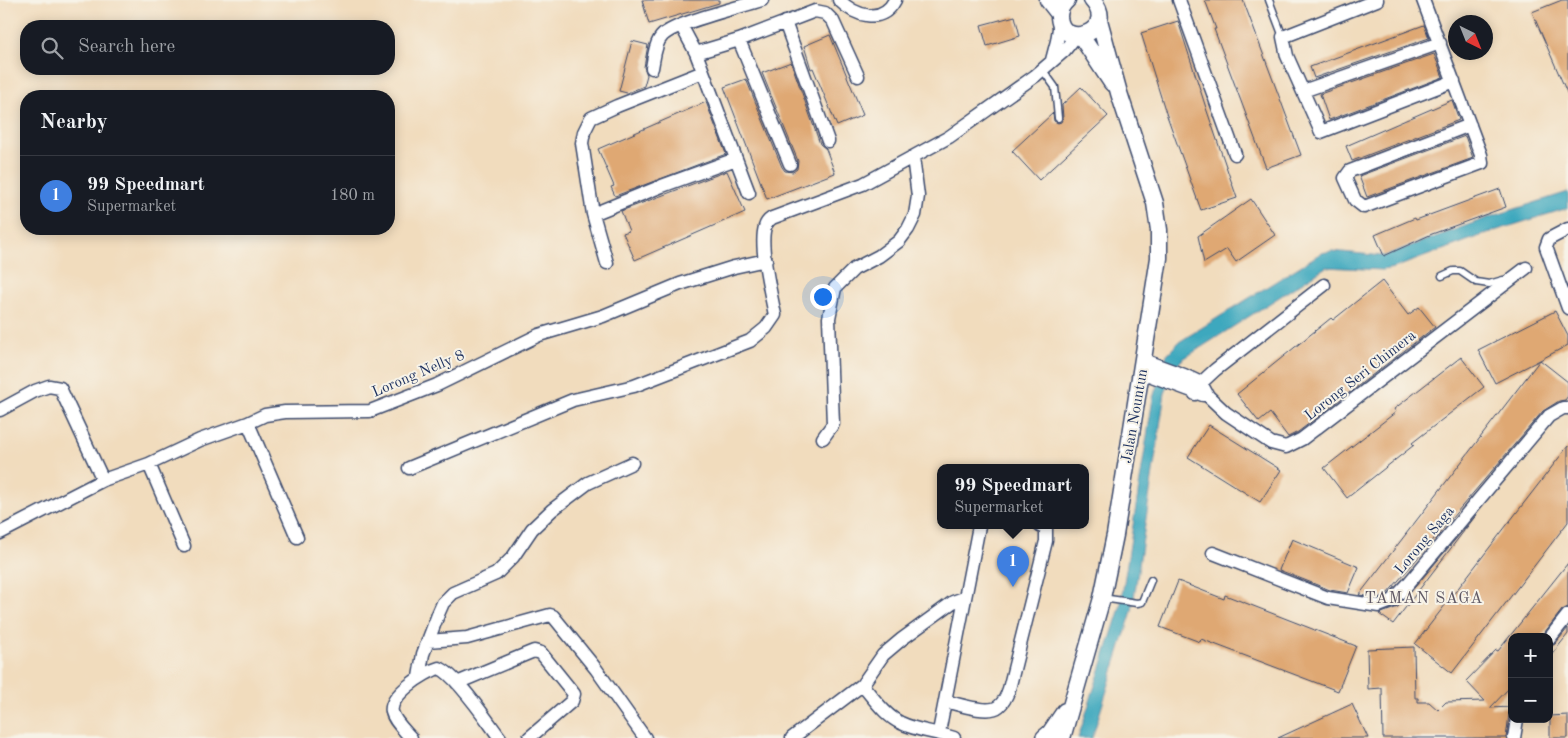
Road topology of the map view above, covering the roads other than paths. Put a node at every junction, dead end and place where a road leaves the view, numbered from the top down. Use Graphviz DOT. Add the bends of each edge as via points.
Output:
graph roads {
  1 [pos="762,0"];
  2 [pos="839,0"];
  3 [pos="895,0"];
  4 [pos="1048,0"];
  5 [pos="1179,0"];
  6 [pos="1269,0"];
  7 [pos="1377,0"];
  8 [pos="1423,0"];
  9 [pos="1096,6"];
  10 [pos="1062,12"];
  11 [pos="785,22"];
  12 [pos="681,25"];
  13 [pos="1078,36"];
  14 [pos="1283,37"];
  15 [pos="739,40"];
  16 [pos="1440,43"];
  17 [pos="696,53"];
  18 [pos="1052,60"];
  19 [pos="652,68"];
  20 [pos="1042,69"];
  21 [pos="703,72"];
  22 [pos="858,76"];
  23 [pos="1454,82"];
  24 [pos="1303,91"];
  25 [pos="1119,93"];
  26 [pos="1058,118"];
  27 [pos="1470,125"];
  28 [pos="828,141"];
  29 [pos="1235,154"];
  30 [pos="913,157"];
  31 [pos="736,159"];
  32 [pos="790,164"];
  33 [pos="749,193"];
  34 [pos="593,214"];
  35 [pos="1568,229"];
  36 [pos="766,260"];
  37 [pos="607,263"];
  38 [pos="1521,272"];
  39 [pos="1442,276"];
  40 [pos="1324,285"];
  41 [pos="1568,308"];
  42 [pos="1142,366"];
  43 [pos="1198,388"];
  44 [pos="1568,408"];
  45 [pos="0,410"];
  46 [pos="248,423"];
  47 [pos="823,438"];
  48 [pos="632,463"];
  49 [pos="149,464"];
  50 [pos="409,468"];
  51 [pos="103,480"];
  52 [pos="978,529"];
  53 [pos="1046,529"];
  54 [pos="0,533"];
  55 [pos="297,536"];
  56 [pos="184,546"];
  57 [pos="1213,553"];
  58 [pos="1151,580"];
  59 [pos="964,598"];
  60 [pos="1110,599"];
  61 [pos="1568,615"];
  62 [pos="1553,634"];
  63 [pos="428,641"];
  64 [pos="419,677"];
  65 [pos="457,682"];
  66 [pos="862,685"];
  67 [pos="1074,696"];
  68 [pos="945,701"];
  69 [pos="1516,723"];
  70 [pos="939,732"];
  71 [pos="411,738"];
  72 [pos="500,738"];
  73 [pos="529,738"];
  74 [pos="645,738"];
  75 [pos="792,738"];
  76 [pos="954,738"];
  77 [pos="1044,738"];
  78 [pos="1062,738"];
  79 [pos="1514,738"];
  1 -- 12 [label="street"];
  2 -- 3 [label="street" via="847,8 870,16 880,14"];
  4 -- 10 [label="street, Jalan Nountun"];
  5 -- 29 [label="street"];
  6 -- 14 [label="lane"];
  7 -- 14 [label="street"];
  8 -- 16 [label="street"];
  9 -- 13 [label="street, Jalan Nountun" via="1092,31"];
  9 -- 25 [label="street, Jalan Nountun"];
  10 -- 13 [label="street, Jalan Nountun" via="1066,31"];
  10 -- 18 [label="street"];
  11 -- 15 [label="street"];
  11 -- 22 [label="street" via="815,11 825,13 833,21"];
  11 -- 28 [label="street"];
  12 -- 17 [label="street"];
  12 -- 19 [label="street" via="663,34 658,41"];
  13 -- 18 [label="street"];
  13 -- 25 [label="street, Jalan Nountun"];
  14 -- 24 [label="street" via="1287,56"];
  15 -- 17 [label="street"];
  15 -- 32 [label="street"];
  16 -- 23 [label="street"];
  16 -- 24 [label="street"];
  17 -- 21 [label="street"];
  18 -- 20 [label="street"];
  20 -- 26 [label="lane" via="1055,87"];
  20 -- 30 [label="street" via="949,137"];
  21 -- 31 [label="street"];
  21 -- 34 [label="street" via="591,118 582,143"];
  23 -- 24 [label="street" via="1321,132"];
  23 -- 27 [label="street"];
  25 -- 42 [label="street, Jalan Nountun" via="1155,203 1159,230 1159,258"];
  27 -- 27 [label="street" via="1482,163 1364,206 1355,200 1345,178 1350,171"];
  30 -- 36 [label="street" via="863,184 772,218 764,228"];
  30 -- 47 [label="street" via="918,196 908,229 899,242 854,269 835,288 829,318 834,424"];
  31 -- 33 [label="street"];
  31 -- 34 [label="street"];
  34 -- 37 [label="street"];
  35 -- 41 [label="street" via="1549,239 1546,247"];
  36 -- 46 [label="street, Lorong Nelly 8" via="680,284 603,316 539,336 437,385 370,411 285,412 265,415"];
  36 -- 50 [label="street" via="775,315 766,328 750,341 634,386 573,400"];
  38 -- 39 [label="lane" via="1489,284 1476,282 1460,271"];
  38 -- 43 [label="street, Lorong Seri Chimera" via="1302,440 1286,447 1271,443 1226,413"];
  40 -- 43 [label="street" via="1215,370"];
  42 -- 43 [label="street"];
  42 -- 60 [label="street, Jalan Nountun" via="1115,535"];
  44 -- 57 [label="street, Lorong Saga" via="1549,416 1392,601 1378,606 1328,598"];
  45 -- 51 [label="street" via="49,386 60,388"];
  46 -- 49 [label="street, Lorong Nelly 8" via="200,440"];
  46 -- 55 [label="street"];
  48 -- 63 [label="street" via="588,483 552,510 532,529 513,557 496,574 453,593 444,603"];
  49 -- 51 [label="street, Lorong Nelly 8"];
  49 -- 56 [label="street"];
  51 -- 54 [label="street, Lorong Nelly 8"];
  52 -- 59 [label="street"];
  53 -- 68 [label="street" via="1046,541 1004,701 998,708 986,710"];
  58 -- 60 [label="lane" via="1142,602"];
  59 -- 66 [label="street" via="953,602 902,638 883,656"];
  59 -- 68 [label="street"];
  60 -- 67 [label="street, Jalan Nountun"];
  61 -- 62 [label="street"];
  63 -- 64 [label="street"];
  63 -- 74 [label="street" via="466,638 553,616"];
  64 -- 65 [label="street" via="439,668"];
  64 -- 71 [label="street" via="393,702 391,709"];
  65 -- 72 [label="street"];
  65 -- 73 [label="street" via="534,651 541,653 574,694 572,701"];
  66 -- 70 [label="street" via="899,723"];
  66 -- 75 [label="street"];
  67 -- 77 [label="street"];
  67 -- 78 [label="street, Jalan Nountun"];
  68 -- 70 [label="street"];
  69 -- 79 [label="street"];
  70 -- 76 [label="street"];
}
